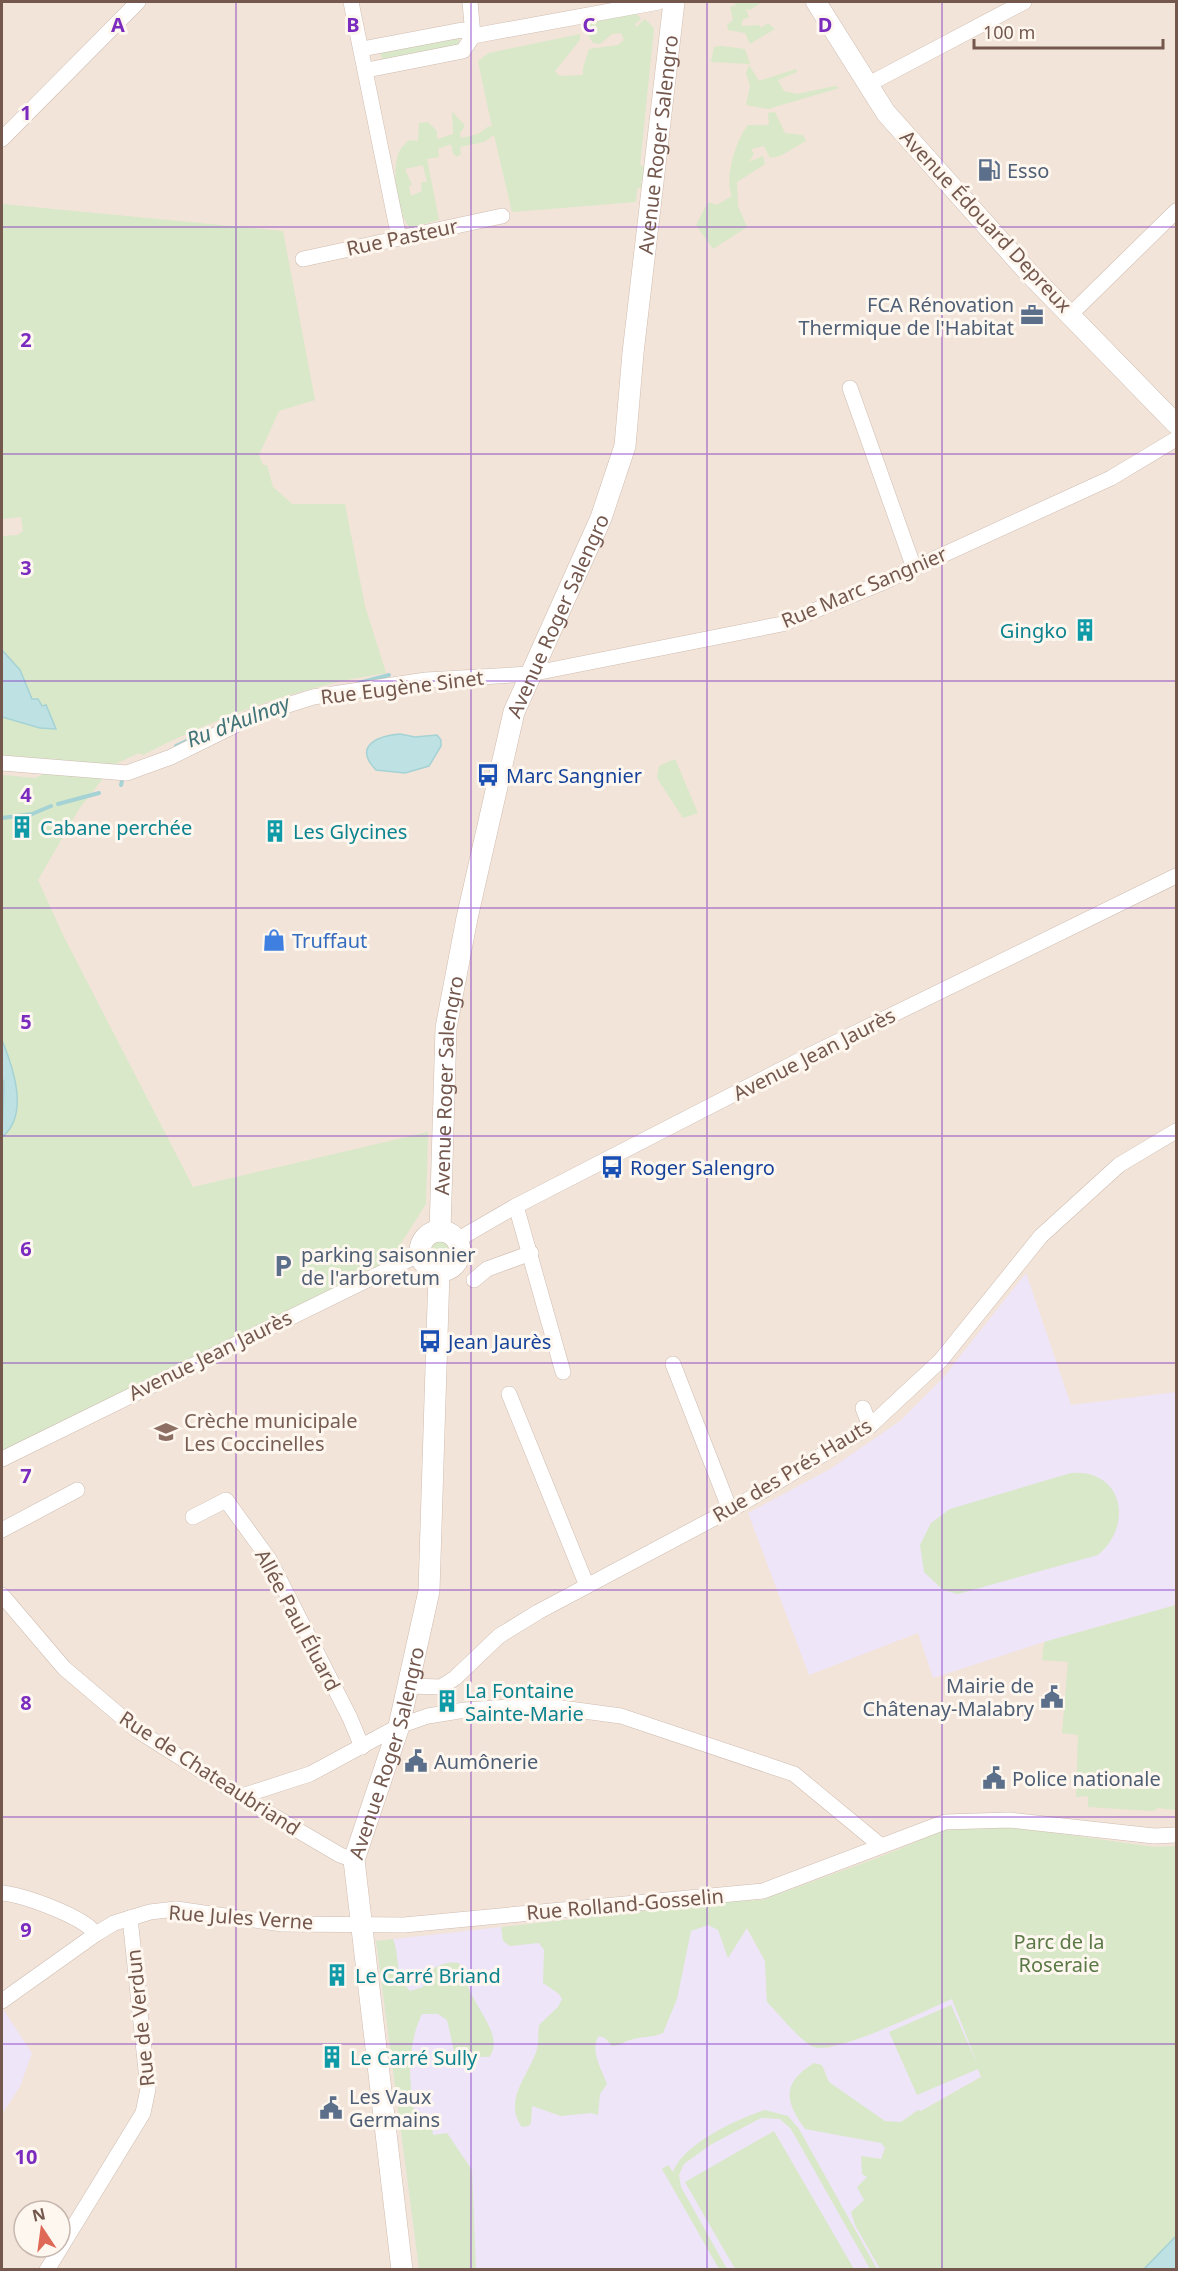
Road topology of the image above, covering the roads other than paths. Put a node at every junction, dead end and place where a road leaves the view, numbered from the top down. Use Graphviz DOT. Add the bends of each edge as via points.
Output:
graph roads {
  1 [pos="138,2"];
  2 [pos="351,2"];
  3 [pos="470,2"];
  4 [pos="659,2"];
  5 [pos="674,2"];
  6 [pos="816,2"];
  7 [pos="1024,2"];
  8 [pos="473,36"];
  9 [pos="362,49"];
  10 [pos="367,70"];
  11 [pos="867,86"];
  12 [pos="2,139"];
  13 [pos="1176,211"];
  14 [pos="502,216"];
  15 [pos="399,238"];
  16 [pos="303,259"];
  17 [pos="1071,314"];
  18 [pos="850,388"];
  19 [pos="1176,424"];
  20 [pos="1176,439"];
  21 [pos="914,568"];
  22 [pos="530,674"];
  23 [pos="2,763"];
  24 [pos="1176,876"];
  25 [pos="1176,1131"];
  26 [pos="516,1206"];
  27 [pos="448,1235"];
  28 [pos="531,1253"];
  29 [pos="420,1254"];
  30 [pos="439,1272"];
  31 [pos="474,1280"];
  32 [pos="673,1364"];
  33 [pos="563,1372"];
  34 [pos="509,1394"];
  35 [pos="863,1408"];
  36 [pos="870,1426"];
  37 [pos="2,1459"];
  38 [pos="77,1490"];
  39 [pos="730,1510"];
  40 [pos="193,1517"];
  41 [pos="2,1530"];
  42 [pos="587,1586"];
  43 [pos="2,1595"];
  44 [pos="409,1686"];
  45 [pos="399,1726"];
  46 [pos="362,1747"];
  47 [pos="242,1796"];
  48 [pos="1176,1835"];
  49 [pos="880,1845"];
  50 [pos="354,1860"];
  51 [pos="2,1893"];
  52 [pos="130,1918"];
  53 [pos="362,1924"];
  54 [pos="96,1934"];
  55 [pos="2,2001"];
  56 [pos="47,2270"];
  57 [pos="402,2270"];
  1 -- 12 [label="street"];
  2 -- 9 [label="street"];
  3 -- 8 [label="street"];
  4 -- 8 [label="street"];
  5 -- 22 [label="main road, Avenue Roger Salengro" via="625,446 601,518"];
  6 -- 11 [label="street, Avenue Édouard Depreux"];
  7 -- 11 [label="street"];
  8 -- 9 [label="street" via="462,30"];
  8 -- 10 [label="street" via="463,51"];
  9 -- 10 [label="street"];
  10 -- 15 [label="street"];
  11 -- 17 [label="street, Avenue Édouard Depreux" via="886,113 1028,272"];
  13 -- 17 [label="street"];
  14 -- 15 [label="street, Rue Pasteur"];
  15 -- 16 [label="street, Rue Pasteur"];
  17 -- 19 [label="street, Avenue Édouard Depreux"];
  18 -- 21 [label="street"];
  20 -- 21 [label="street, Rue Marc Sangnier" via="1112,478"];
  21 -- 22 [label="street, Rue Marc Sangnier" via="782,624"];
  22 -- 23 [label="street, Rue Eugène Sinet" via="426,680 313,697 256,715 127,773"];
  22 -- 27 [label="main road, Avenue Roger Salengro" via="514,712 446,1028"];
  24 -- 26 [label="street, Avenue Jean Jaurès" via="820,1050"];
  25 -- 36 [label="street, Rue des Prés Hauts" via="1119,1165 1041,1236 941,1360"];
  26 -- 27 [label="street, Avenue Jean Jaurès"];
  26 -- 28 [label="street"];
  27 -- 29 [label="main road" via="425,1238"];
  27 -- 30 [label="main road" via="460,1247 457,1262 447,1271"];
  28 -- 31 [label="street" via="487,1269"];
  28 -- 33 [label="street"];
  29 -- 30 [label="main road" via="423,1263"];
  29 -- 37 [label="street, Avenue Jean Jaurès"];
  30 -- 44 [label="main road, Avenue Roger Salengro" via="429,1591"];
  32 -- 39 [label="street"];
  34 -- 42 [label="street"];
  35 -- 36 [label="street"];
  36 -- 39 [label="street, Rue des Prés Hauts"];
  38 -- 41 [label="street"];
  39 -- 42 [label="street, Rue des Prés Hauts"];
  40 -- 46 [label="street, Allée Paul Éluard" via="226,1500 269,1559"];
  42 -- 44 [label="street, Rue des Prés Hauts" via="500,1636 441,1687"];
  43 -- 47 [label="street, Rue de Chateaubriand" via="64,1668 136,1730"];
  44 -- 45 [label="main road, Avenue Roger Salengro"];
  45 -- 46 [label="street"];
  45 -- 49 [label="street" via="453,1712 539,1705 621,1716 795,1774"];
  45 -- 50 [label="main road, Avenue Roger Salengro"];
  46 -- 47 [label="street" via="310,1774"];
  47 -- 50 [label="street, Rue de Chateaubriand"];
  48 -- 49 [label="street, Rue Rolland-Gosselin" via="973,1820 945,1821"];
  49 -- 53 [label="street, Rue Rolland-Gosselin" via="763,1891 404,1925"];
  50 -- 53 [label="main road, Avenue Roger Salengro"];
  51 -- 54 [label="street" via="44,1904"];
  52 -- 53 [label="street, Rue Jules Verne" via="176,1910 284,1924"];
  52 -- 54 [label="street, Rue Jules Verne"];
  52 -- 56 [label="street, Rue de Verdun" via="147,2103"];
  53 -- 57 [label="main road, Avenue Roger Salengro"];
  54 -- 55 [label="street, Rue Jules Verne"];
}
